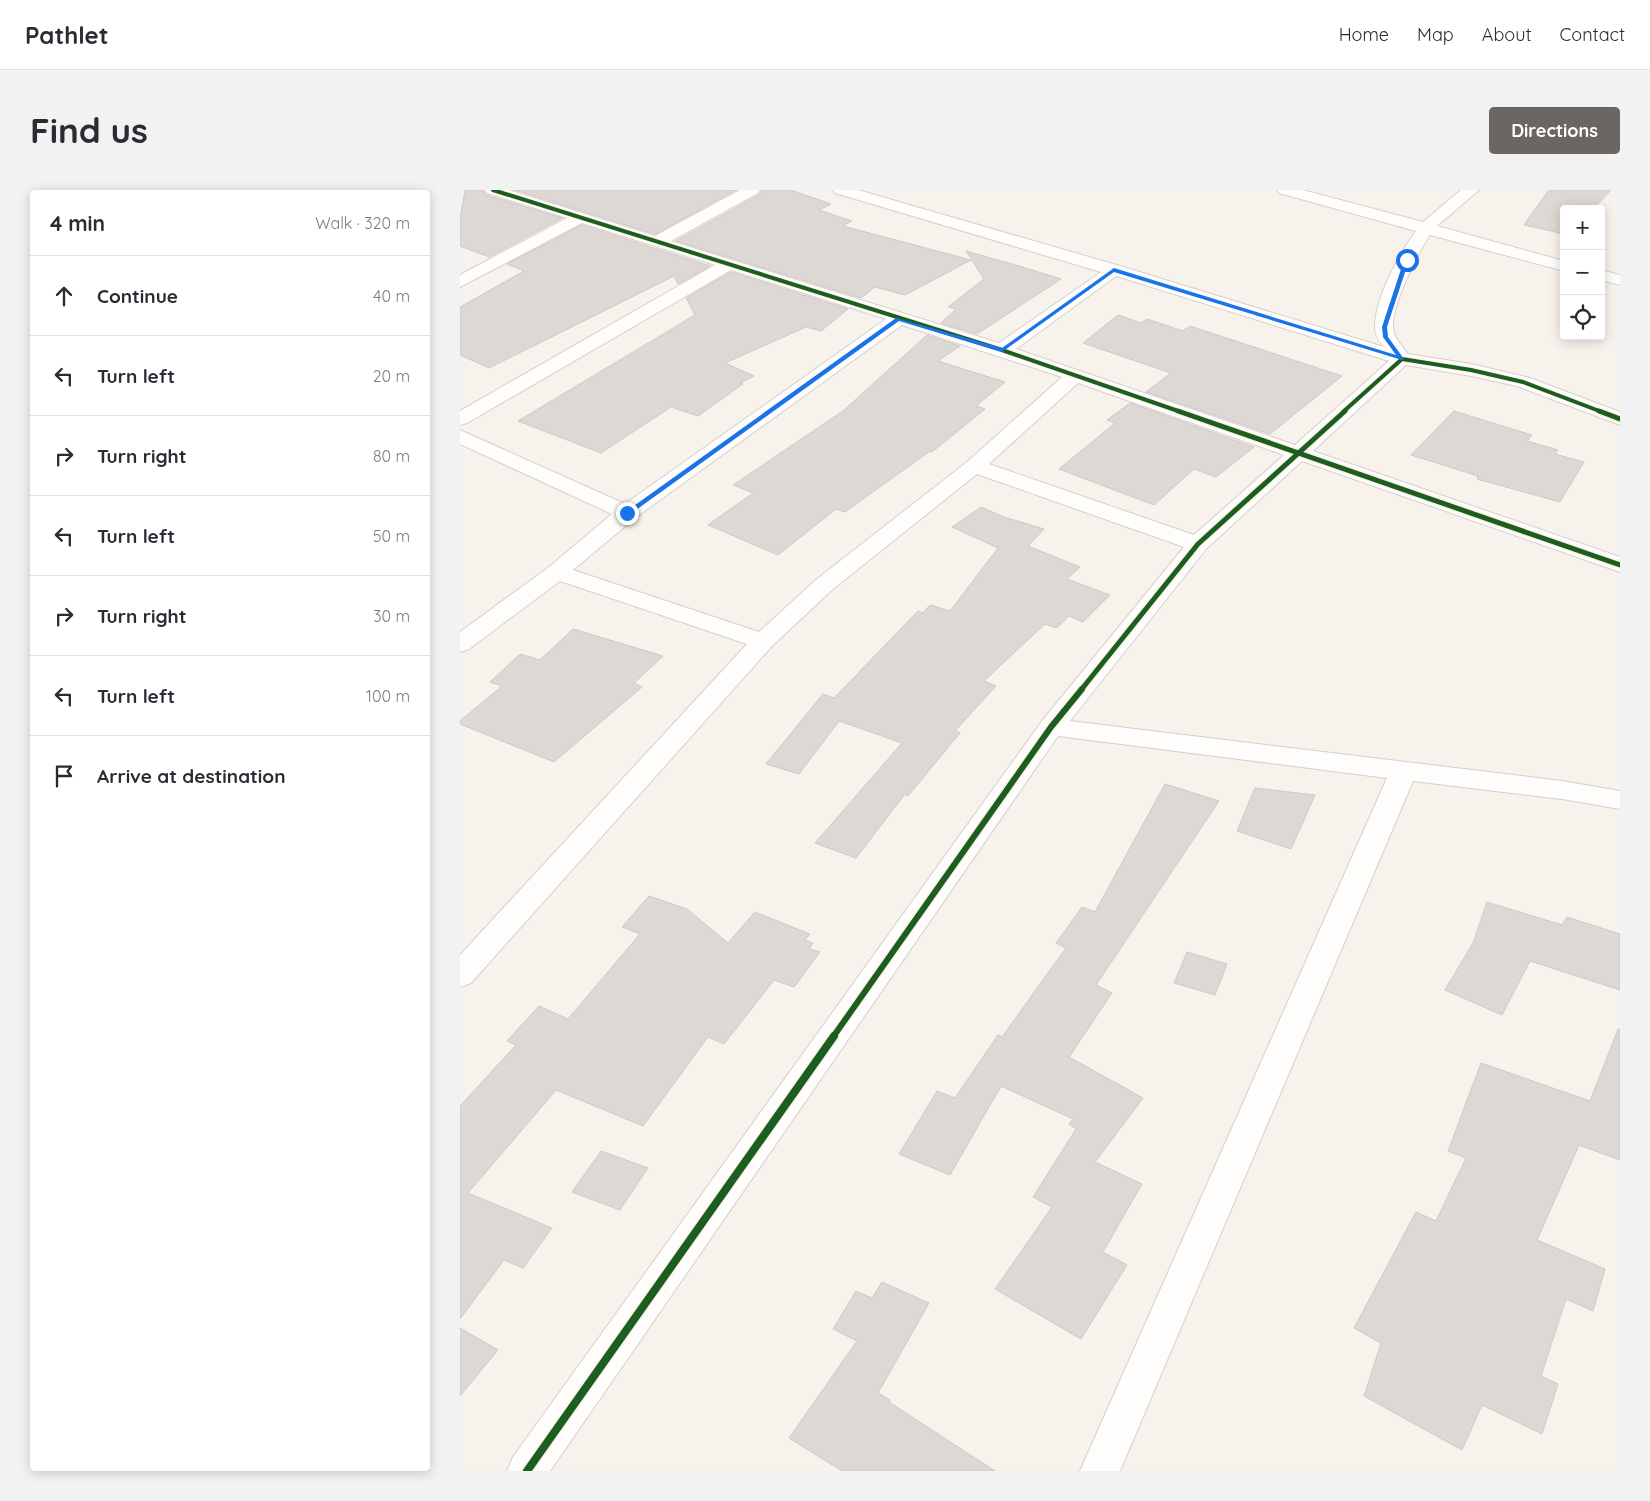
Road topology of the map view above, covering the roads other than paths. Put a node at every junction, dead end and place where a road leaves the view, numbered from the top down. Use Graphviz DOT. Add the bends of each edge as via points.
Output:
graph roads {
  1 [pos="493,190"];
  2 [pos="752,190"];
  3 [pos="841,190"];
  4 [pos="1285,190"];
  5 [pos="1471,190"];
  6 [pos="580,218"];
  7 [pos="1425,229"];
  8 [pos="658,241"];
  9 [pos="728,265"];
  10 [pos="1560,265"];
  11 [pos="1114,270"];
  12 [pos="1605,276"];
  13 [pos="1620,280"];
  14 [pos="460,282"];
  15 [pos="898,319"];
  16 [pos="1002,350"];
  17 [pos="1402,359"];
  18 [pos="1076,376"];
  19 [pos="460,419"];
  20 [pos="1620,419"];
  21 [pos="460,436"];
  22 [pos="1296,454"];
  23 [pos="974,466"];
  24 [pos="627,513"];
  25 [pos="1198,544"];
  26 [pos="1620,565"];
  27 [pos="557,572"];
  28 [pos="763,641"];
  29 [pos="460,644"];
  30 [pos="1051,727"];
  31 [pos="1404,770"];
  32 [pos="1620,800"];
  33 [pos="460,976"];
  34 [pos="527,1471"];
  35 [pos="1100,1471"];
  1 -- 6 [label="street"];
  2 -- 8 [label="street"];
  3 -- 11 [label="street"];
  4 -- 7 [label="street"];
  5 -- 7 [label="street"];
  6 -- 8 [label="street"];
  6 -- 14 [label="street"];
  7 -- 10 [label="street"];
  7 -- 17 [label="street" via="1412,247 1385,318 1386,337"];
  8 -- 9 [label="street"];
  9 -- 15 [label="street"];
  9 -- 19 [label="street"];
  11 -- 16 [label="street"];
  11 -- 17 [label="street"];
  12 -- 13 [label="street"];
  15 -- 16 [label="street"];
  15 -- 24 [label="street"];
  16 -- 18 [label="street"];
  17 -- 20 [label="street" via="1523,382"];
  17 -- 22 [label="street"];
  18 -- 22 [label="street"];
  18 -- 23 [label="street"];
  21 -- 24 [label="street"];
  22 -- 25 [label="street"];
  22 -- 26 [label="street"];
  23 -- 25 [label="street"];
  23 -- 28 [label="street" via="825,584"];
  24 -- 27 [label="street"];
  25 -- 30 [label="street"];
  27 -- 28 [label="street"];
  27 -- 29 [label="street"];
  28 -- 33 [label="street"];
  30 -- 31 [label="street"];
  30 -- 34 [label="street"];
  31 -- 32 [label="street"];
  31 -- 35 [label="street"];
}
